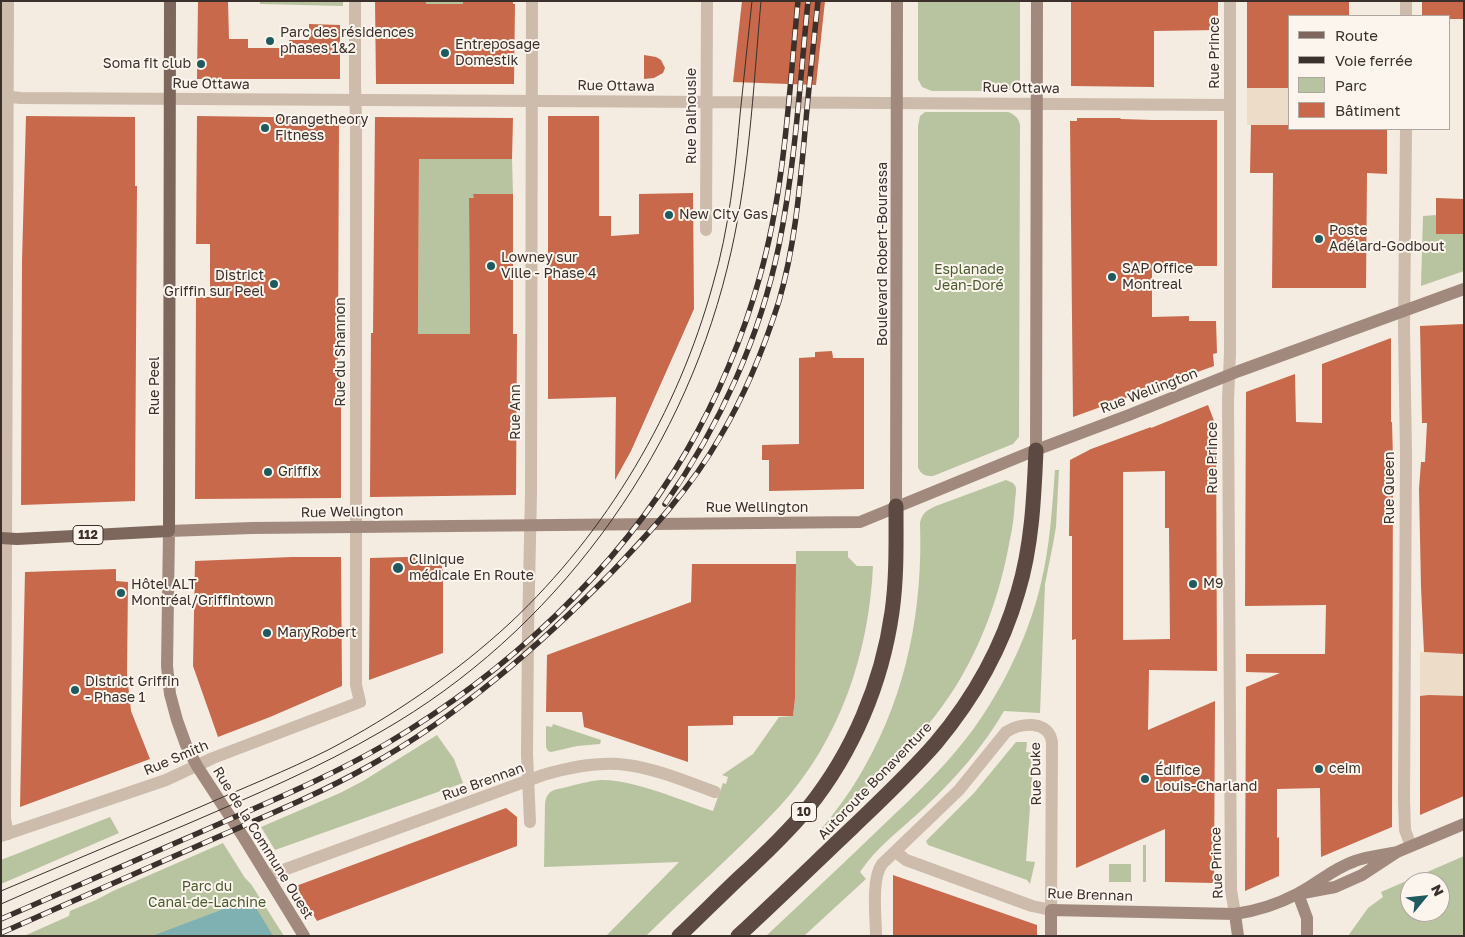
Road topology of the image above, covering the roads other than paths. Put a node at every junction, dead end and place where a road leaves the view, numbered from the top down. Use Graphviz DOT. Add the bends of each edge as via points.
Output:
graph roads {
  1 [pos="8,1"];
  2 [pos="170,1"];
  3 [pos="355,1"];
  4 [pos="532,1"];
  5 [pos="707,1"];
  6 [pos="898,1"];
  7 [pos="1037,1"];
  8 [pos="1230,1"];
  9 [pos="1406,1"];
  10 [pos="1406,15"];
  11 [pos="5,96"];
  12 [pos="170,99"];
  13 [pos="355,100"];
  14 [pos="531,100"];
  15 [pos="707,102"];
  16 [pos="898,102"];
  17 [pos="1037,103"];
  18 [pos="1230,104"];
  19 [pos="1406,130"];
  20 [pos="706,230"];
  21 [pos="1464,289"];
  22 [pos="1405,310"];
  23 [pos="1229,376"];
  24 [pos="1036,450"];
  25 [pos="896,506"];
  26 [pos="530,525"];
  27 [pos="355,527"];
  28 [pos="169,531"];
  29 [pos="3,539"];
  30 [pos="360,702"];
  31 [pos="197,766"];
  32 [pos="529,781"];
  33 [pos="715,792"];
  34 [pos="530,822"];
  35 [pos="1464,824"];
  36 [pos="4,835"];
  37 [pos="1411,846"];
  38 [pos="896,852"];
  39 [pos="267,876"];
  40 [pos="1298,894"];
  41 [pos="1051,910"];
  42 [pos="1234,914"];
  43 [pos="304,936"];
  44 [pos="679,936"];
  45 [pos="738,936"];
  46 [pos="876,936"];
  47 [pos="1051,936"];
  48 [pos="1238,936"];
  49 [pos="1307,936"];
  1 -- 11 [label="street"];
  2 -- 12 [label="main road, Rue Peel"];
  3 -- 13 [label="street, Rue du Shannon"];
  4 -- 14 [label="street, Rue Ann"];
  5 -- 15 [label="street, Rue Dalhousie"];
  6 -- 16 [label="street, Boulevard Robert-Bourassa"];
  7 -- 17 [label="street"];
  8 -- 18 [label="street, Rue Prince"];
  9 -- 10 [label="street"];
  11 -- 12 [label="street, Rue Ottawa"];
  11 -- 29 [label="street"];
  12 -- 13 [label="street, Rue Ottawa"];
  12 -- 28 [label="main road, Rue Peel"];
  13 -- 14 [label="street, Rue Ottawa"];
  13 -- 27 [label="street, Rue du Shannon"];
  14 -- 15 [label="street, Rue Ottawa"];
  14 -- 26 [label="street, Rue Ann"];
  15 -- 16 [label="street, Rue Ottawa"];
  15 -- 20 [label="street, Rue Dalhousie"];
  16 -- 17 [label="street, Rue Ottawa"];
  16 -- 25 [label="street, Boulevard Robert-Bourassa"];
  17 -- 18 [label="street, Rue Ottawa"];
  17 -- 24 [label="street"];
  18 -- 23 [label="street, Rue Prince"];
  19 -- 22 [label="street, Rue Queen"];
  21 -- 22 [label="street, Rue Wellington"];
  22 -- 23 [label="street, Rue Wellington"];
  22 -- 37 [label="street, Rue Queen" via="1404,800 1405,830"];
  23 -- 24 [label="street, Rue Wellington"];
  23 -- 42 [label="street, Rue Prince" via="1231,897"];
  24 -- 25 [label="street, Rue Wellington"];
  24 -- 45 [label="highway, Autoroute Bonaventure" via="1031,527 1019,590 995,652 976,687 947,730 919,762"];
  25 -- 26 [label="street, Rue Wellington" via="860,522"];
  25 -- 44 [label="highway, 10" via="896,582 891,622 877,678 855,734 808,808"];
  26 -- 27 [label="street, Rue Wellington"];
  26 -- 32 [label="street, Rue Ann"];
  27 -- 28 [label="street, Rue Wellington"];
  27 -- 30 [label="street, Rue du Shannon" via="356,685"];
  28 -- 29 [label="main road, Rue Wellington / 112"];
  28 -- 31 [label="street, Rue Peel" via="169,686 177,720"];
  29 -- 36 [label="street"];
  30 -- 31 [label="street, Rue Smith"];
  31 -- 36 [label="street, Rue Smith" via="166,780"];
  31 -- 39 [label="street, Rue de la Commune Ouest"];
  32 -- 33 [label="street, Rue Brennan" via="585,766 621,764"];
  32 -- 34 [label="street, Rue Ann"];
  32 -- 39 [label="street, Rue Brennan"];
  35 -- 37 [label="street"];
  37 -- 40 [label="street" via="1335,887"];
  38 -- 41 [label="street, Rue Brennan" via="906,860"];
  38 -- 41 [label="street, Rue Duke" via="959,790 1006,732 1015,727 1044,728 1052,743"];
  38 -- 46 [label="street" via="878,872"];
  39 -- 43 [label="street, Rue de la Commune Ouest"];
  40 -- 42 [label="street" via="1260,910"];
  40 -- 49 [label="street" via="1307,918"];
  41 -- 42 [label="street, Rue Brennan"];
  41 -- 47 [label="street, Rue Duke"];
  42 -- 48 [label="street"];
}
